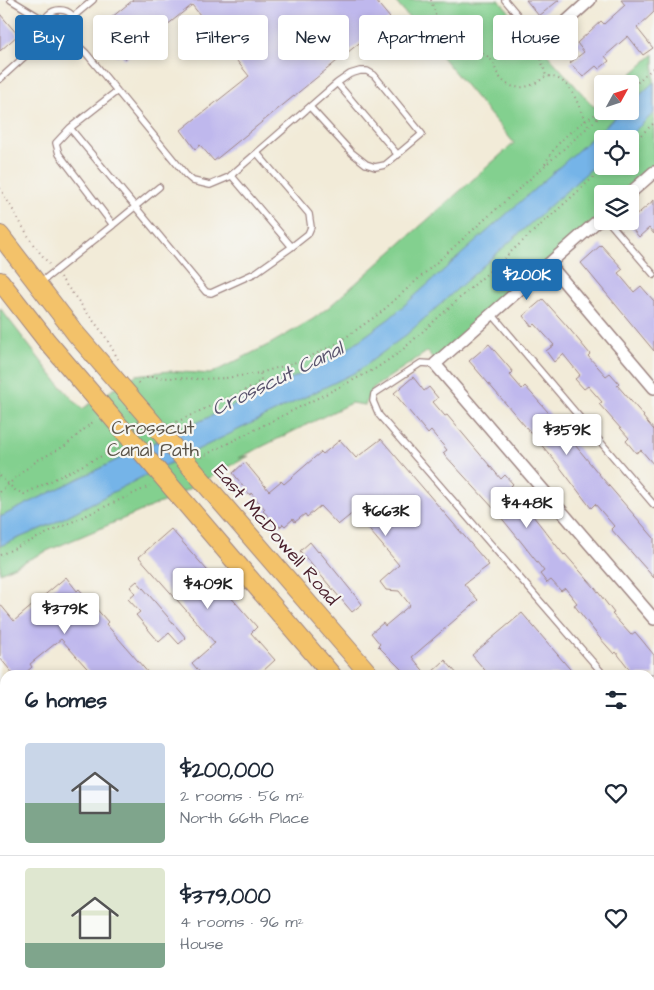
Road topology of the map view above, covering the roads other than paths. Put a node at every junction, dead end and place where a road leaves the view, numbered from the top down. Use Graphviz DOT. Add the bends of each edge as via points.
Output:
graph roads {
  1 [pos="11,0"];
  2 [pos="93,0"];
  3 [pos="504,0"];
  4 [pos="590,0"];
  5 [pos="36,15"];
  6 [pos="48,15"];
  7 [pos="73,15"];
  8 [pos="75,15"];
  9 [pos="515,15"];
  10 [pos="573,15"];
  11 [pos="83,50"];
  12 [pos="21,60"];
  13 [pos="0,79"];
  14 [pos="337,83"];
  15 [pos="117,91"];
  16 [pos="310,107"];
  17 [pos="70,128"];
  18 [pos="257,153"];
  19 [pos="398,155"];
  20 [pos="654,172"];
  21 [pos="231,175"];
  22 [pos="639,185"];
  23 [pos="159,187"];
  24 [pos="135,208"];
  25 [pos="113,225"];
  26 [pos="594,225"];
  27 [pos="616,230"];
  28 [pos="0,235"];
  29 [pos="292,247"];
  30 [pos="549,264"];
  31 [pos="654,275"];
  32 [pos="0,281"];
  33 [pos="38,285"];
  34 [pos="492,314"];
  35 [pos="435,364"];
  36 [pos="654,388"];
  37 [pos="654,505"];
  38 [pos="654,619"];
  39 [pos="328,670"];
  40 [pos="366,670"];
  41 [pos="600,670"];
  1 -- 5 [label="lane"];
  2 -- 8 [label="lane"];
  3 -- 9 [label="lane"];
  4 -- 10 [label="street"];
  6 -- 7 [label="lane" via="56,10"];
  11 -- 15 [label="lane"];
  12 -- 13 [label="lane"];
  14 -- 16 [label="lane"];
  14 -- 19 [label="lane"];
  14 -- 19 [label="lane" via="360,71 374,75 422,134"];
  15 -- 17 [label="lane"];
  15 -- 21 [label="lane" via="193,181 210,184"];
  16 -- 18 [label="lane"];
  16 -- 19 [label="lane" via="366,164 375,168"];
  17 -- 24 [label="lane"];
  17 -- 25 [label="lane" via="56,143 59,154"];
  18 -- 21 [label="lane"];
  18 -- 29 [label="lane" via="311,219 308,234"];
  20 -- 22 [label="street"];
  21 -- 29 [label="lane"];
  23 -- 24 [label="lane"];
  24 -- 25 [label="lane"];
  24 -- 29 [label="lane" via="206,292 211,293 255,273"];
  25 -- 33 [label="lane"];
  26 -- 30 [label="street"];
  27 -- 31 [label="lane"];
  28 -- 33 [label="main road, East McDowell Road"];
  30 -- 34 [label="street"];
  30 -- 36 [label="street"];
  32 -- 39 [label="main road" via="129,448"];
  33 -- 40 [label="main road, East McDowell Road" via="76,334 167,430"];
  34 -- 35 [label="street"];
  34 -- 37 [label="lane"];
  35 -- 38 [label="street"];
  35 -- 41 [label="lane" via="421,363 374,394 373,402 379,415"];
}
